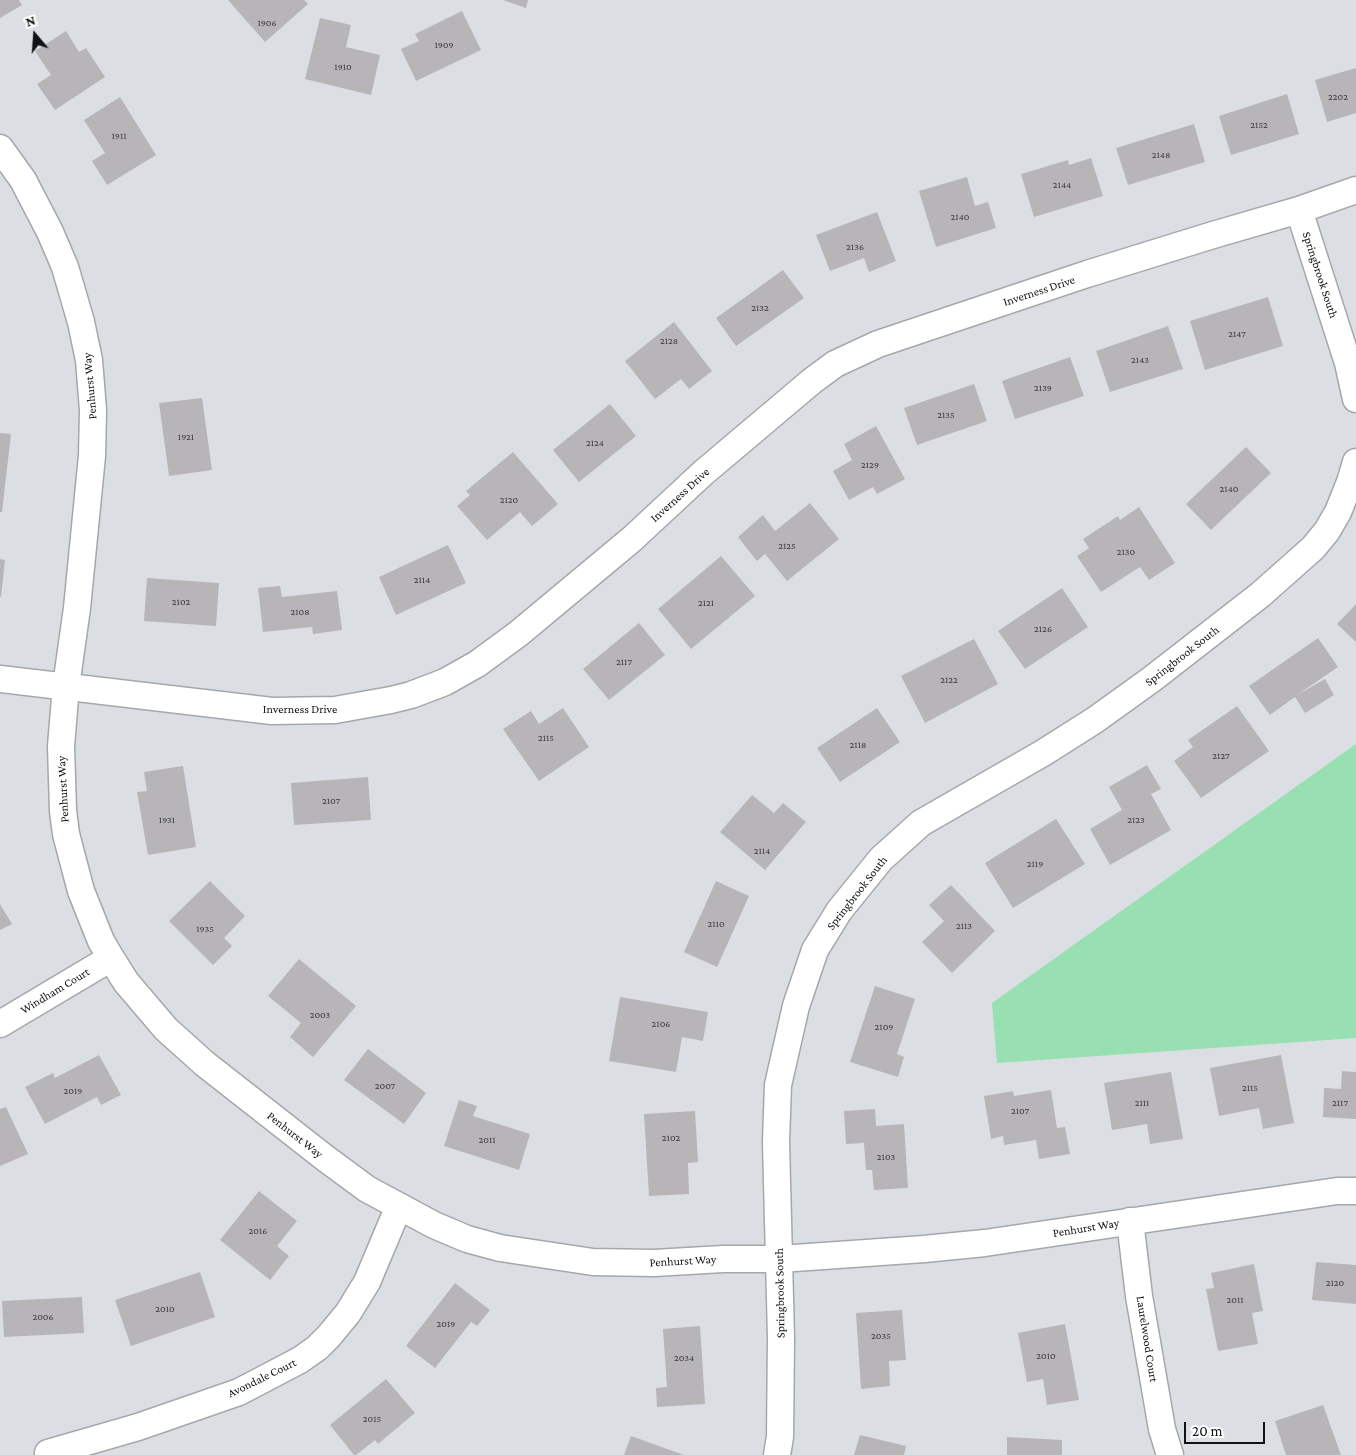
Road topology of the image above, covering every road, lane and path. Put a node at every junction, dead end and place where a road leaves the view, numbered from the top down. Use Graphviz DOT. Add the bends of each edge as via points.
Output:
graph roads {
  1 [pos="0,148"];
  2 [pos="1356,190"];
  3 [pos="1300,210"];
  4 [pos="1356,399"];
  5 [pos="1356,462"];
  6 [pos="0,678"];
  7 [pos="66,686"];
  8 [pos="111,958"];
  9 [pos="0,1024"];
  10 [pos="1356,1191"];
  11 [pos="398,1206"];
  12 [pos="1130,1221"];
  13 [pos="780,1259"];
  14 [pos="48,1453"];
  15 [pos="777,1455"];
  16 [pos="1170,1455"];
  1 -- 7 [label="street, Penhurst Way" via="23,180 65,267 89,360 92,456"];
  2 -- 3 [label="street, Inverness Drive"];
  3 -- 4 [label="street, Springbrook South" via="1348,363"];
  3 -- 7 [label="street, Inverness Drive" via="1069,280 878,344 835,364 703,473 632,539 518,634 477,664 445,682 411,695 335,710 272,711"];
  5 -- 13 [label="street, Springbrook South" via="1338,512 1327,530 1313,548 1260,596 1095,720 1043,754 921,824 881,859 839,911 815,950 796,1006 778,1085 776,1142"];
  6 -- 7 [label="street, Inverness Drive"];
  7 -- 8 [label="street, Penhurst Way" via="61,746 66,834 81,891 101,942"];
  8 -- 9 [label="street, Windham Court"];
  8 -- 11 [label="street, Penhurst Way" via="126,982 166,1029 205,1064 332,1163"];
  10 -- 12 [label="street, Penhurst Way" via="1337,1191"];
  11 -- 13 [label="street, Penhurst Way" via="467,1240 593,1262"];
  11 -- 14 [label="street, Avondale Court" via="367,1282 348,1313 317,1348 300,1360 238,1392 138,1427"];
  12 -- 13 [label="street, Penhurst Way" via="985,1243"];
  12 -- 16 [label="street, Laurelwood Court" via="1162,1430"];
  13 -- 15 [label="street, Springbrook South" via="780,1436"];
}
